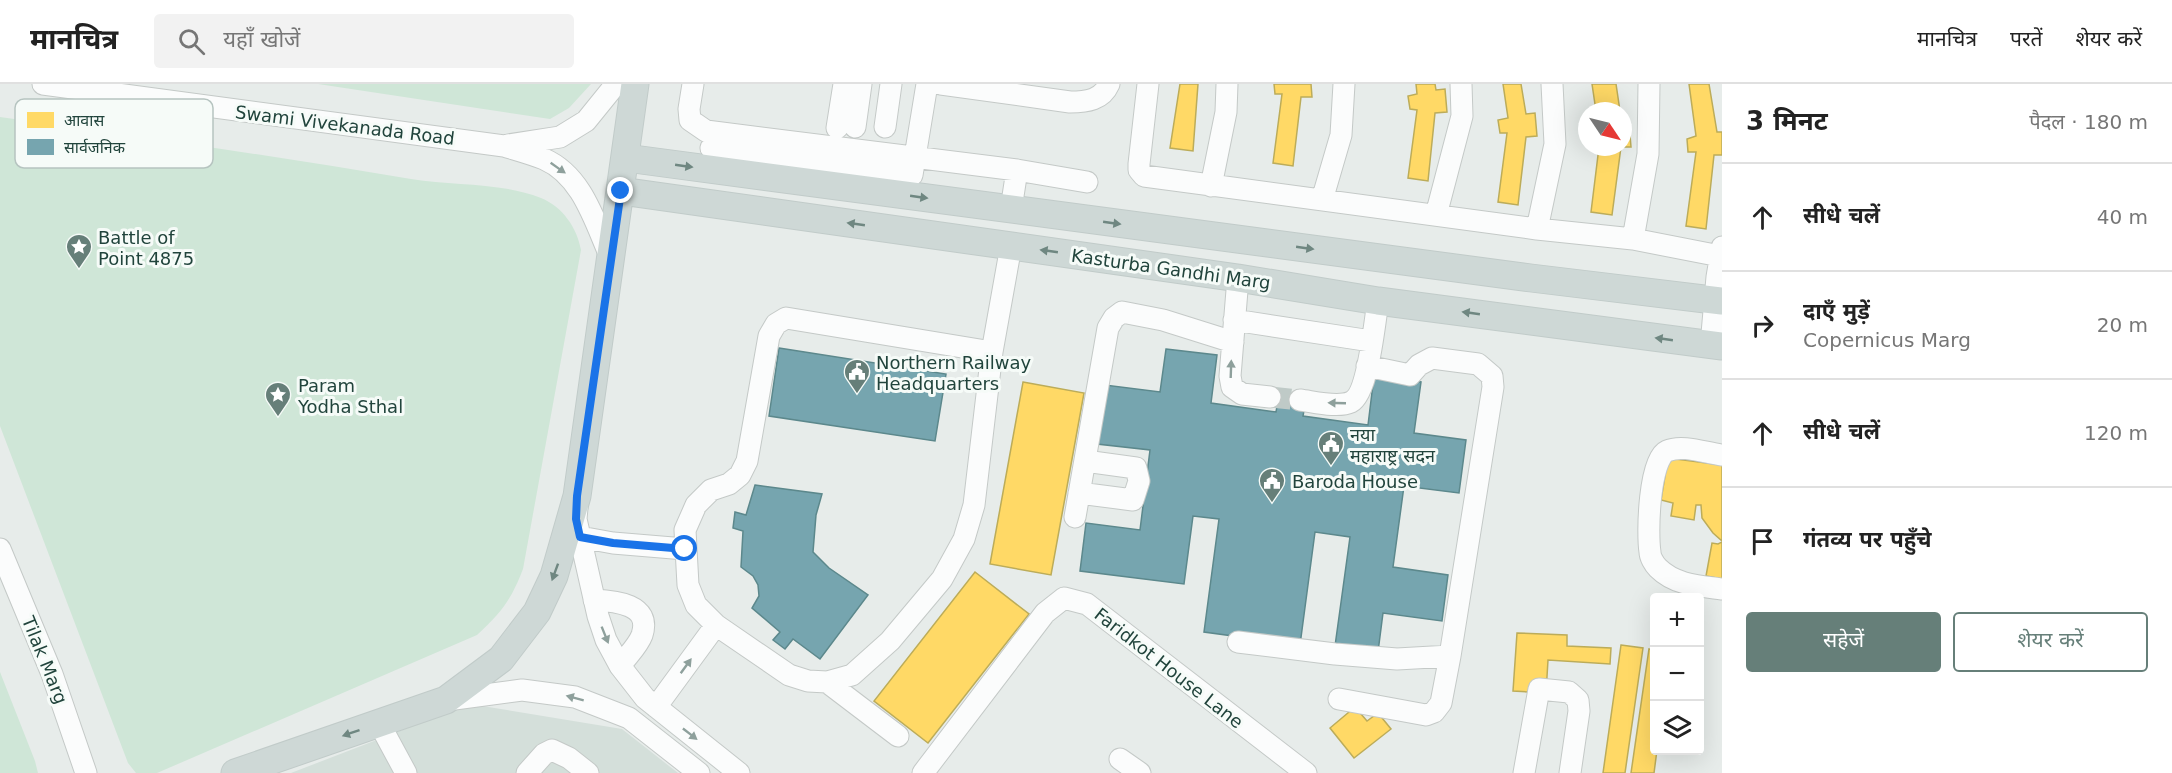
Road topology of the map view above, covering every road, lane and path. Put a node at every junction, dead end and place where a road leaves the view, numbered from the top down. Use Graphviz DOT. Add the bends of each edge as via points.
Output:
graph roads {
  1 [pos="43,84"];
  2 [pos="616,84"];
  3 [pos="635,84"];
  4 [pos="693,84"];
  5 [pos="832,84"];
  6 [pos="844,84"];
  7 [pos="861,84"];
  8 [pos="875,84"];
  9 [pos="891,84"];
  10 [pos="927,84"];
  11 [pos="941,84"];
  12 [pos="1109,84"];
  13 [pos="1148,84"];
  14 [pos="1227,84"];
  15 [pos="1344,84"];
  16 [pos="1461,84"];
  17 [pos="1552,84"];
  18 [pos="1648,84"];
  19 [pos="972,86"];
  20 [pos="155,99"];
  21 [pos="213,107"];
  22 [pos="854,127"];
  23 [pos="504,146"];
  24 [pos="711,148"];
  25 [pos="915,157"];
  26 [pos="626,158"];
  27 [pos="1017,170"];
  28 [pos="1087,182"];
  29 [pos="1211,186"];
  30 [pos="621,191"];
  31 [pos="1322,200"];
  32 [pos="1011,209"];
  33 [pos="1436,215"];
  34 [pos="1537,229"];
  35 [pos="1633,239"];
  36 [pos="1011,246"];
  37 [pos="1721,252"];
  38 [pos="611,258"];
  39 [pos="1238,278"];
  40 [pos="1378,301"];
  41 [pos="1719,301"];
  42 [pos="1234,320"];
  43 [pos="1371,341"];
  44 [pos="1233,342"];
  45 [pos="1717,346"];
  46 [pos="992,352"];
  47 [pos="1367,366"];
  48 [pos="1270,397"];
  49 [pos="1300,400"];
  50 [pos="1722,455"];
  51 [pos="1085,461"];
  52 [pos="1079,493"];
  53 [pos="577,496"];
  54 [pos="1076,518"];
  55 [pos="580,537"];
  56 [pos="0,549"];
  57 [pos="685,549"];
  58 [pos="1722,589"];
  59 [pos="594,600"];
  60 [pos="716,625"];
  61 [pos="1238,642"];
  62 [pos="1450,656"];
  63 [pos="620,666"];
  64 [pos="827,682"];
  65 [pos="1339,699"];
  66 [pos="446,700"];
  67 [pos="650,702"];
  68 [pos="629,718"];
  69 [pos="379,723"];
  70 [pos="898,736"];
  71 [pos="1120,759"];
  72 [pos="86,773"];
  73 [pos="235,773"];
  74 [pos="406,773"];
  75 [pos="527,773"];
  76 [pos="588,773"];
  77 [pos="699,773"];
  78 [pos="739,773"];
  79 [pos="923,773"];
  80 [pos="1140,773"];
  81 [pos="1306,773"];
  82 [pos="1524,773"];
  83 [pos="1570,773"];
  1 -- 20 [label="street, Swami Vivekanada Road"];
  2 -- 23 [label="street" via="586,121 560,137"];
  3 -- 26 [label="main road"];
  4 -- 25 [label="street" via="690,120 706,131"];
  5 -- 22 [label="street"];
  6 -- 22 [label="street"];
  7 -- 22 [label="street"];
  8 -- 22 [label="street"];
  9 -- 22 [label="street"];
  10 -- 25 [label="street"];
  11 -- 19 [label="street"];
  12 -- 19 [label="street" via="1089,102"];
  13 -- 29 [label="street" via="1139,170 1144,176"];
  14 -- 29 [label="street" via="1226,112"];
  15 -- 31 [label="street" via="1341,135"];
  16 -- 33 [label="street" via="1462,116"];
  17 -- 34 [label="street" via="1555,144"];
  18 -- 35 [label="street" via="1648,154"];
  21 -- 23 [label="street, Swami Vivekanada Road"];
  23 -- 38 [label="street, one-way" via="546,160 568,175 586,200"];
  24 -- 25 [label="street" via="912,176"];
  25 -- 27 [label="street"];
  26 -- 30 [label="main road"];
  26 -- 32 [label="main road, Kasturba Gandhi Marg, one-way"];
  27 -- 28 [label="street"];
  27 -- 32 [label="street"];
  29 -- 31 [label="street"];
  36 -- 30 [label="main road, Kasturba Gandhi Marg, one-way"];
  30 -- 38 [label="main road"];
  31 -- 33 [label="street"];
  32 -- 41 [label="main road, Kasturba Gandhi Marg, one-way"];
  33 -- 34 [label="street"];
  34 -- 35 [label="street"];
  35 -- 37 [label="street"];
  39 -- 36 [label="main road, Kasturba Gandhi Marg, one-way"];
  36 -- 46 [label="street"];
  37 -- 41 [label="street"];
  38 -- 53 [label="main road"];
  39 -- 40 [label="main road, Kasturba Gandhi Marg"];
  39 -- 42 [label="street"];
  40 -- 43 [label="street"];
  45 -- 40 [label="main road, Kasturba Gandhi Marg, one-way"];
  41 -- 45 [label="street"];
  42 -- 43 [label="street"];
  42 -- 44 [label="street"];
  43 -- 47 [label="street"];
  48 -- 44 [label="street, one-way" via="1242,394 1232,387"];
  44 -- 51 [label="street" via="1163,320 1122,312 1114,318 1108,328"];
  46 -- 57 [label="street" via="786,318 776,324 769,336 747,461 740,475 711,490 696,505 685,530"];
  46 -- 64 [label="street" via="974,505 964,539 942,579 890,641 852,675"];
  47 -- 49 [label="street, one-way" via="1354,401 1344,405"];
  47 -- 62 [label="street" via="1410,375 1432,358 1478,364 1492,376"];
  50 -- 58 [label="street" via="1666,451 1656,469 1649,512 1650,554 1657,567 1682,583"];
  51 -- 52 [label="street"];
  51 -- 52 [label="street" via="1136,468 1139,481 1133,500"];
  52 -- 54 [label="street"];
  53 -- 55 [label="street"];
  53 -- 66 [label="main road, one-way" via="554,576 537,612 501,659"];
  55 -- 57 [label="street"];
  55 -- 59 [label="street"];
  56 -- 72 [label="street, Tilak Marg" via="52,674"];
  57 -- 60 [label="street" via="688,585 696,605"];
  59 -- 63 [label="street, one-way" via="606,640"];
  59 -- 63 [label="street" via="629,604 642,618 641,636"];
  60 -- 64 [label="street" via="789,675"];
  67 -- 60 [label="street, one-way"];
  61 -- 62 [label="street" via="1397,659"];
  62 -- 65 [label="street" via="1441,703 1434,712 1426,715"];
  63 -- 67 [label="street"];
  64 -- 70 [label="street"];
  68 -- 66 [label="street, one-way" via="555,693 522,690"];
  66 -- 69 [label="main road"];
  67 -- 68 [label="street"];
  67 -- 78 [label="street, one-way"];
  68 -- 77 [label="street"];
  69 -- 73 [label="main road, one-way"];
  69 -- 74 [label="street"];
  71 -- 80 [label="street"];
  75 -- 76 [label="street" via="552,750"];
  79 -- 81 [label="street, Faridkot House Lane" via="1045,613 1064,598 1087,604"];
  82 -- 83 [label="street" via="1539,689 1569,692 1578,700"];
}
